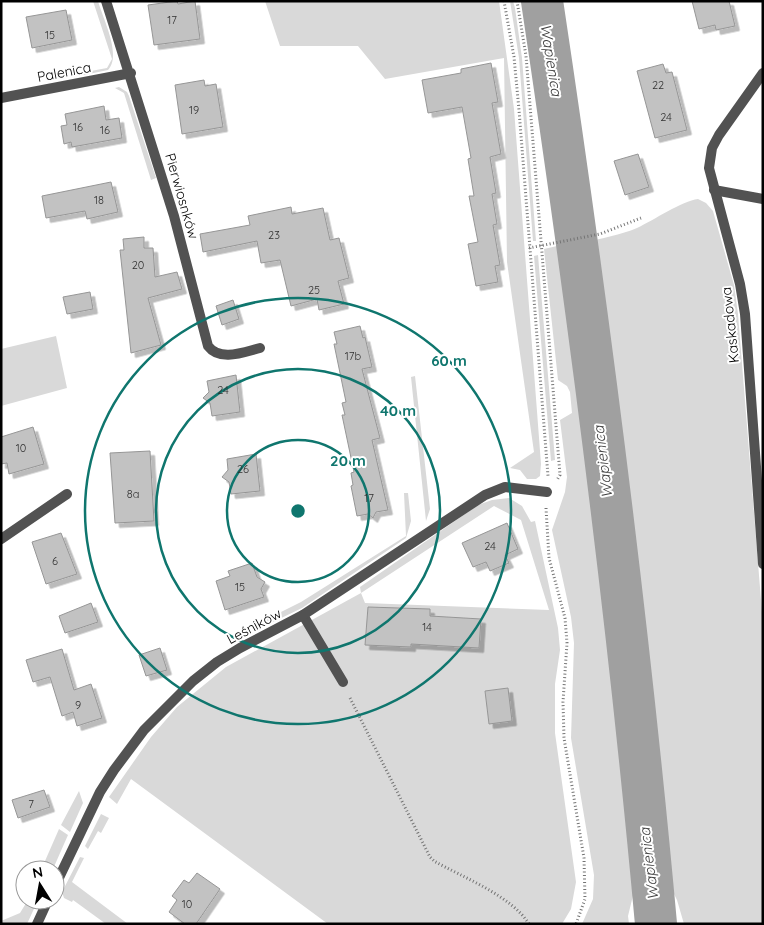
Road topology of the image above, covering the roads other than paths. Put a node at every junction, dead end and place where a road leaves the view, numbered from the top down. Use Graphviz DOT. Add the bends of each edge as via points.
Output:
graph roads {
  1 [pos="106,1"];
  2 [pos="131,73"];
  3 [pos="763,73"];
  4 [pos="1,98"];
  5 [pos="714,190"];
  6 [pos="763,199"];
  7 [pos="260,348"];
  8 [pos="758,440"];
  9 [pos="547,492"];
  10 [pos="67,494"];
  11 [pos="1,539"];
  12 [pos="763,564"];
  13 [pos="302,615"];
  14 [pos="342,682"];
  15 [pos="65,865"];
  16 [pos="43,910"];
  17 [pos="37,924"];
  1 -- 2 [label="street, Pierwiosnków"];
  2 -- 4 [label="street, Palenica"];
  2 -- 7 [label="street, Pierwiosnków" via="174,216 208,346 217,354 225,355"];
  3 -- 5 [label="street, Kaskadowa" via="712,148 709,168"];
  5 -- 6 [label="street"];
  5 -- 8 [label="street, Kaskadowa" via="740,284"];
  8 -- 12 [label="street, Kaskadowa"];
  9 -- 13 [label="street, Leśników" via="505,488 485,495"];
  10 -- 11 [label="street"];
  13 -- 14 [label="street"];
  13 -- 15 [label="street, Leśników" via="217,662 144,730 100,792"];
  16 -- 17 [label="street"];
}
